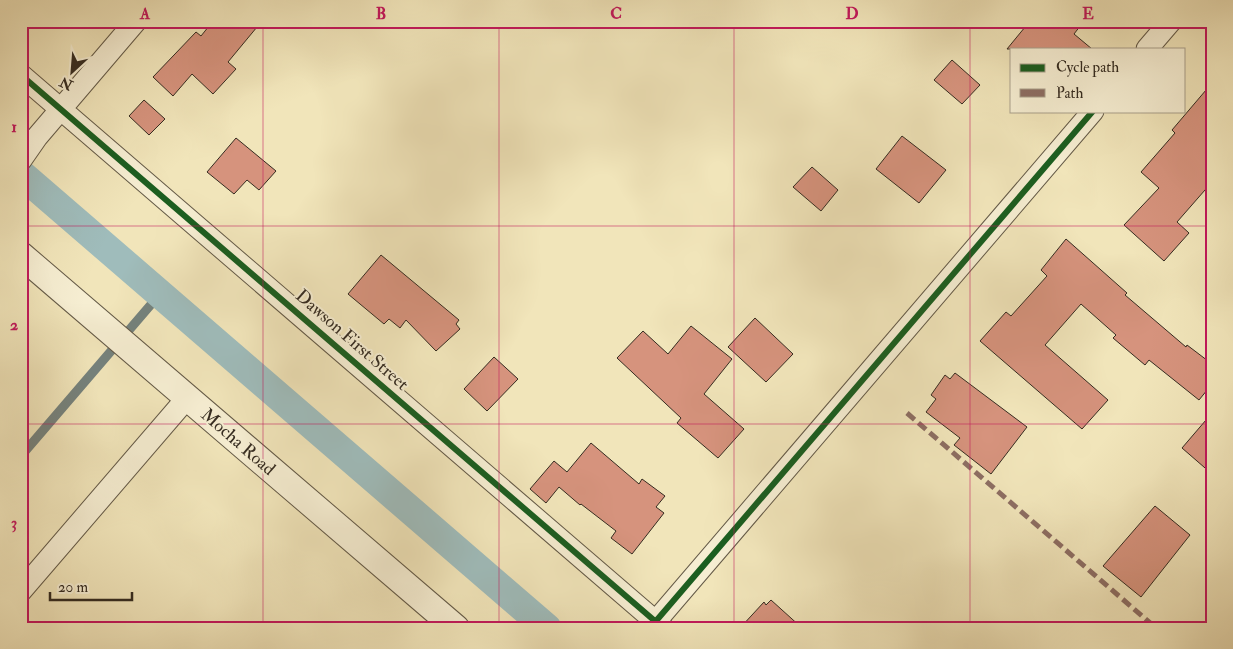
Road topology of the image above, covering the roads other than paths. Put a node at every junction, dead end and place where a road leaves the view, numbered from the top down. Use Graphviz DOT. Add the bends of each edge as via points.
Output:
graph roads {
  1 [pos="136,21"];
  2 [pos="1171,21"];
  3 [pos="1148,48"];
  4 [pos="21,75"];
  5 [pos="61,109"];
  6 [pos="1093,112"];
  7 [pos="21,160"];
  8 [pos="21,255"];
  9 [pos="187,398"];
  10 [pos="21,591"];
  11 [pos="660,625"];
  12 [pos="456,628"];
  1 -- 5 [label="street"];
  2 -- 3 [label="street"];
  4 -- 5 [label="street, Dawson First Street"];
  5 -- 7 [label="street"];
  5 -- 11 [label="street, Dawson First Street"];
  6 -- 11 [label="street"];
  8 -- 9 [label="street, Mocha Road"];
  9 -- 10 [label="street"];
  9 -- 12 [label="street, Mocha Road"];
}
